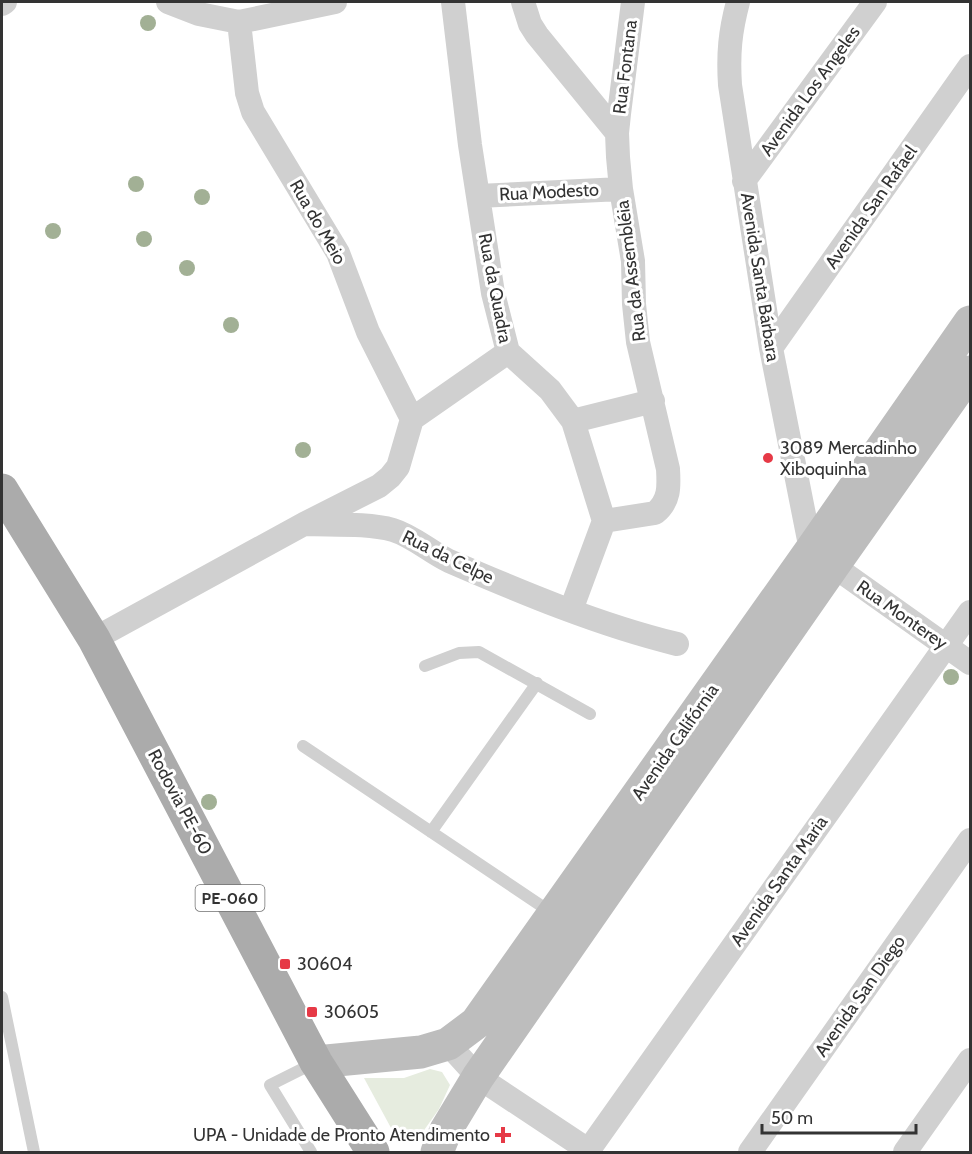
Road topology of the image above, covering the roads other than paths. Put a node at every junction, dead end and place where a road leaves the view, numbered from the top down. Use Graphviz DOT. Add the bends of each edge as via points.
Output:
graph roads {
  1 [pos="168,2"];
  2 [pos="335,2"];
  3 [pos="453,2"];
  4 [pos="523,2"];
  5 [pos="633,2"];
  6 [pos="738,2"];
  7 [pos="875,2"];
  8 [pos="239,21"];
  9 [pos="970,66"];
  10 [pos="617,133"];
  11 [pos="744,181"];
  12 [pos="621,189"];
  13 [pos="478,196"];
  14 [pos="970,322"];
  15 [pos="771,348"];
  16 [pos="507,352"];
  17 [pos="970,372"];
  18 [pos="652,401"];
  19 [pos="412,419"];
  20 [pos="573,421"];
  21 [pos="2,490"];
  22 [pos="604,521"];
  23 [pos="304,524"];
  24 [pos="822,558"];
  25 [pos="571,610"];
  26 [pos="970,612"];
  27 [pos="94,639"];
  28 [pos="677,644"];
  29 [pos="946,646"];
  30 [pos="970,663"];
  31 [pos="425,666"];
  32 [pos="537,683"];
  33 [pos="590,714"];
  34 [pos="303,746"];
  35 [pos="431,832"];
  36 [pos="970,840"];
  37 [pos="553,914"];
  38 [pos="2,996"];
  39 [pos="448,1044"];
  40 [pos="970,1060"];
  41 [pos="316,1062"];
  42 [pos="478,1077"];
  43 [pos="34,1152"];
  44 [pos="311,1152"];
  45 [pos="373,1152"];
  46 [pos="437,1152"];
  47 [pos="590,1152"];
  48 [pos="750,1152"];
  49 [pos="905,1152"];
  1 -- 8 [label="street" via="199,14"];
  2 -- 8 [label="street"];
  3 -- 13 [label="street, Rua da Quadra"];
  4 -- 10 [label="street" via="537,35"];
  5 -- 10 [label="street, Rua Fontana"];
  6 -- 11 [label="street, Avenida Santa Bárbara" via="728,53"];
  7 -- 11 [label="street, Avenida Los Angeles"];
  8 -- 19 [label="street, Rua do Meio" via="247,93 253,112 338,253 368,332"];
  9 -- 15 [label="street, Avenida San Rafael"];
  10 -- 12 [label="street, Rua da Assembléia"];
  11 -- 15 [label="street, Avenida Santa Bárbara"];
  12 -- 13 [label="street, Rua Modesto"];
  12 -- 18 [label="street, Rua da Assembléia" via="633,261 638,342"];
  13 -- 16 [label="street, Rua da Quadra"];
  14 -- 24 [label="street, Avenida Califórnia"];
  15 -- 24 [label="street, Avenida Santa Bárbara"];
  16 -- 19 [label="street"];
  16 -- 20 [label="street, Rua da Quadra" via="550,390"];
  17 -- 24 [label="street, Avenida Califórnia"];
  18 -- 20 [label="street"];
  18 -- 22 [label="street, Rua da Assembléia" via="668,468 666,499 655,513"];
  19 -- 23 [label="street" via="398,467 390,477"];
  20 -- 22 [label="street, Rua da Quadra"];
  21 -- 27 [label="main road, PE-060"];
  22 -- 25 [label="street"];
  23 -- 25 [label="street, Rua da Celpe" via="394,531 446,559"];
  23 -- 27 [label="street"];
  24 -- 29 [label="street, Rua Monterey"];
  24 -- 37 [label="street, Avenida Califórnia"];
  24 -- 42 [label="street, Avenida Califórnia"];
  25 -- 28 [label="street, Rua da Celpe" via="626,631"];
  26 -- 29 [label="street, Avenida Santa Maria"];
  27 -- 41 [label="main road, Rodovia PE-60 / PE-060"];
  29 -- 30 [label="street, Rua Monterey"];
  29 -- 47 [label="street, Avenida Santa Maria"];
  31 -- 32 [label="lane" via="459,653 479,652"];
  32 -- 33 [label="lane"];
  32 -- 35 [label="lane"];
  34 -- 35 [label="lane"];
  35 -- 37 [label="lane"];
  36 -- 48 [label="street, Avenida San Diego"];
  37 -- 39 [label="street, Avenida Califórnia" via="476,1023"];
  38 -- 43 [label="lane"];
  39 -- 41 [label="street, Avenida Califórnia" via="421,1052"];
  39 -- 42 [label="street"];
  40 -- 49 [label="street"];
  41 -- 44 [label="lane" via="270,1085"];
  41 -- 45 [label="main road, Rodovia PE-60 / PE-060"];
  42 -- 46 [label="street, Avenida Califórnia"];
  42 -- 47 [label="street"];
}
